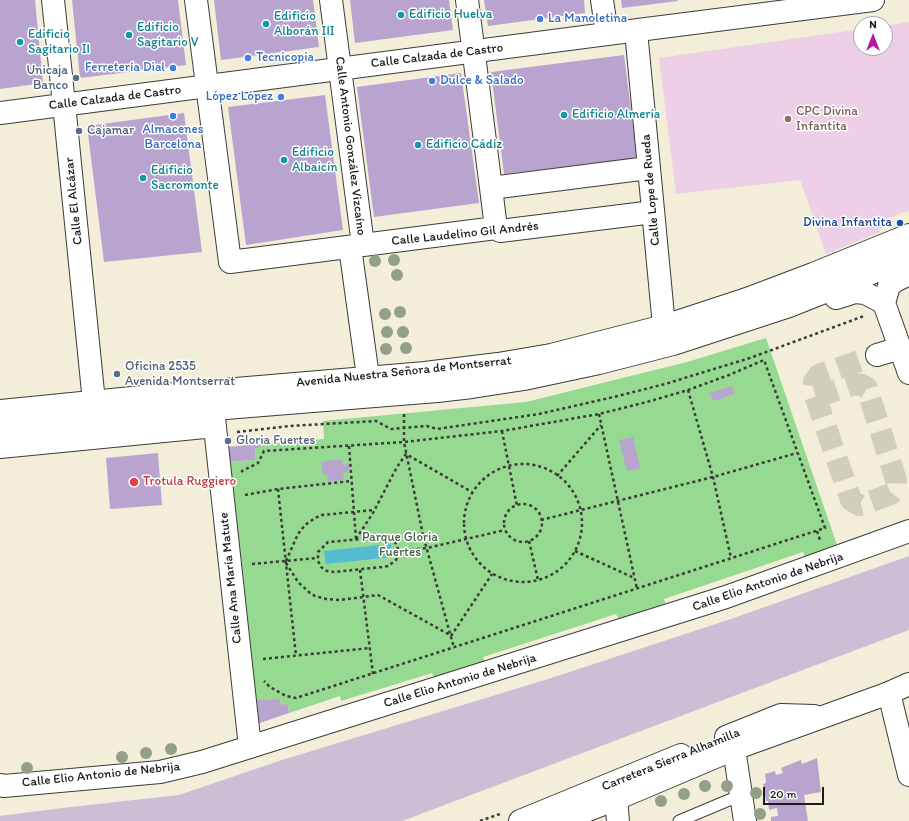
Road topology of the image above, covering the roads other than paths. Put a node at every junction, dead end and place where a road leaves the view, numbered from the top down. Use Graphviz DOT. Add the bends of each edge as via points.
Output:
graph roads {
  1 [pos="53,0"];
  2 [pos="196,0"];
  3 [pos="331,0"];
  4 [pos="467,0"];
  5 [pos="602,0"];
  6 [pos="872,0"];
  7 [pos="739,9"];
  8 [pos="636,30"];
  9 [pos="606,34"];
  10 [pos="473,52"];
  11 [pos="340,69"];
  12 [pos="207,86"];
  13 [pos="64,104"];
  14 [pos="0,112"];
  15 [pos="648,168"];
  16 [pos="491,188"];
  17 [pos="653,212"];
  18 [pos="496,228"];
  19 [pos="909,235"];
  20 [pos="357,246"];
  21 [pos="909,257"];
  22 [pos="909,274"];
  23 [pos="884,303"];
  24 [pos="789,306"];
  25 [pos="664,326"];
  26 [pos="900,348"];
  27 [pos="877,354"];
  28 [pos="909,373"];
  29 [pos="368,377"];
  30 [pos="94,402"];
  31 [pos="0,411"];
  32 [pos="214,418"];
  33 [pos="0,431"];
  34 [pos="0,447"];
  35 [pos="909,531"];
  36 [pos="909,684"];
  37 [pos="889,694"];
  38 [pos="825,717"];
  39 [pos="250,747"];
  40 [pos="734,749"];
  41 [pos="909,775"];
  42 [pos="0,785"];
  43 [pos="741,795"];
  44 [pos="616,799"];
  45 [pos="701,816"];
  46 [pos="520,821"];
  47 [pos="560,821"];
  48 [pos="618,821"];
  49 [pos="679,821"];
  50 [pos="745,821"];
  1 -- 13 [label="street, Calle El Alcázar"];
  2 -- 12 [label="street"];
  3 -- 11 [label="street, Calle Antonio González Vizcaíno"];
  4 -- 10 [label="street"];
  5 -- 9 [label="street"];
  6 -- 7 [label="street, Calle Calzada de Castro"];
  7 -- 8 [label="street, Calle Calzada de Castro"];
  8 -- 9 [label="street, Calle Calzada de Castro"];
  8 -- 15 [label="street, Calle Lope de Rueda"];
  9 -- 10 [label="street, Calle Calzada de Castro"];
  10 -- 11 [label="street, Calle Calzada de Castro"];
  10 -- 16 [label="street"];
  11 -- 12 [label="street, Calle Calzada de Castro"];
  11 -- 20 [label="street, Calle Antonio González Vizcaíno"];
  12 -- 13 [label="street, Calle Calzada de Castro"];
  12 -- 20 [label="street, Calle Laudelino Gil Andrés" via="230,262"];
  13 -- 14 [label="street, Calle Calzada de Castro"];
  13 -- 30 [label="street, Calle El Alcázar"];
  15 -- 16 [label="street"];
  15 -- 17 [label="street, Calle Lope de Rueda"];
  16 -- 18 [label="street"];
  17 -- 18 [label="street, Calle Laudelino Gil Andrés" via="500,231"];
  17 -- 25 [label="street, Calle Lope de Rueda"];
  18 -- 20 [label="street, Calle Laudelino Gil Andrés"];
  19 -- 25 [label="street, Avenida Nuestra Señora de Montserrat" via="747,299"];
  20 -- 29 [label="street, Calle Antonio González Vizcaíno"];
  21 -- 24 [label="street, Avenida Nuestra Señora de Montserrat"];
  22 -- 23 [label="street" via="889,286"];
  23 -- 24 [label="street" via="865,293 855,292 802,310"];
  23 -- 26 [label="street"];
  24 -- 32 [label="street, Avenida Nuestra Señora de Montserrat" via="673,344 599,363 501,383"];
  25 -- 29 [label="street, Avenida Nuestra Señora de Montserrat" via="524,360 460,369"];
  26 -- 27 [label="street"];
  26 -- 28 [label="street"];
  29 -- 30 [label="street, Avenida Nuestra Señora de Montserrat"];
  30 -- 31 [label="street, Avenida Nuestra Señora de Montserrat"];
  32 -- 33 [label="street, Avenida Nuestra Señora de Montserrat"];
  32 -- 34 [label="street, Avenida Nuestra Señora de Montserrat"];
  32 -- 39 [label="street, Calle Ana María Matute"];
  35 -- 39 [label="street, Calle Elio Antonio de Nebrija" via="726,597"];
  36 -- 37 [label="street, Carretera Sierra Alhamilla"];
  37 -- 38 [label="street, Carretera Sierra Alhamilla"];
  37 -- 41 [label="street"];
  38 -- 40 [label="street, Carretera Sierra Alhamilla"];
  38 -- 46 [label="street, Carretera Sierra Alhamilla" via="781,715"];
  39 -- 42 [label="street, Calle Elio Antonio de Nebrija" via="160,772"];
  40 -- 43 [label="street"];
  40 -- 44 [label="street, Carretera Sierra Alhamilla"];
  43 -- 45 [label="lane"];
  43 -- 50 [label="street"];
  44 -- 47 [label="street, Carretera Sierra Alhamilla"];
  44 -- 48 [label="street"];
  45 -- 49 [label="lane"];
}
